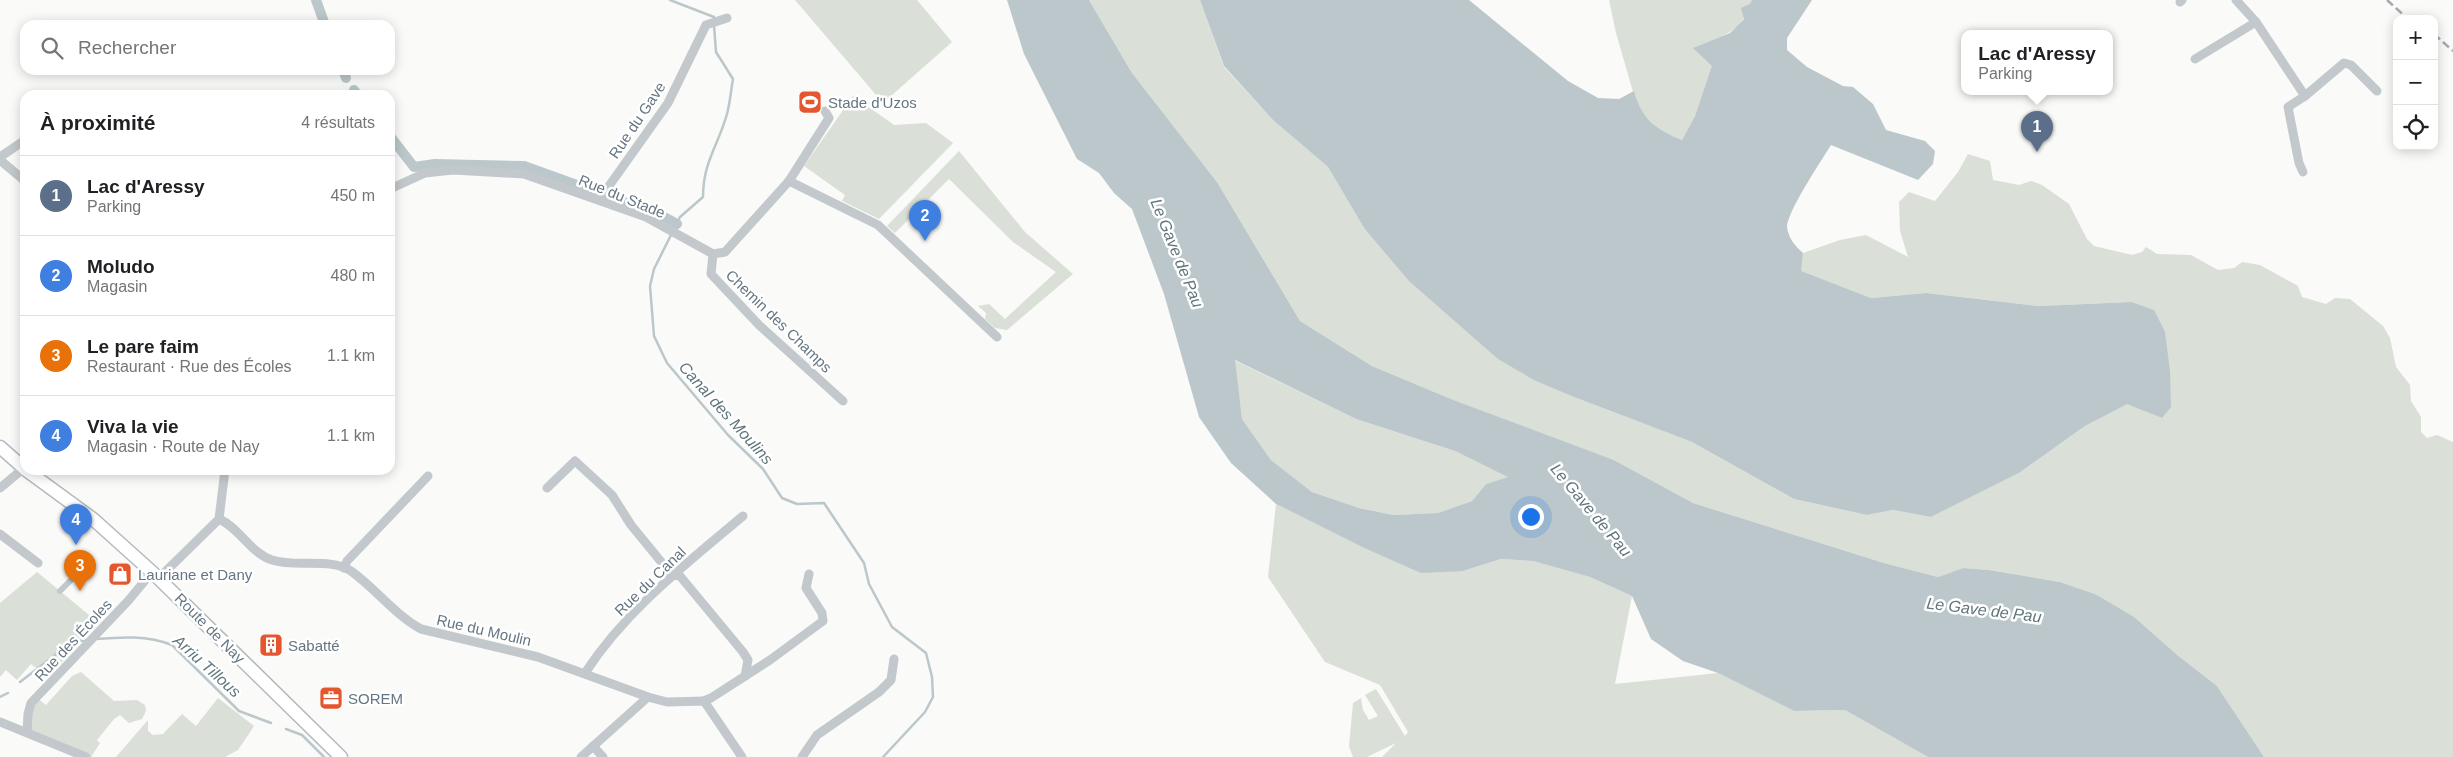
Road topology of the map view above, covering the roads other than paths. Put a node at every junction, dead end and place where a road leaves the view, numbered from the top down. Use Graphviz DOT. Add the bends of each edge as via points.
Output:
graph roads {
  1 [pos="2236,0"];
  2 [pos="723,20"];
  3 [pos="2256,22"];
  4 [pos="2195,59"];
  5 [pos="2377,91"];
  6 [pos="2306,96"];
  7 [pos="825,111"];
  8 [pos="20,144"];
  9 [pos="0,158"];
  10 [pos="2303,172"];
  11 [pos="20,176"];
  12 [pos="788,181"];
  13 [pos="395,187"];
  14 [pos="602,196"];
  15 [pos="713,254"];
  16 [pos="996,336"];
  17 [pos="842,401"];
  18 [pos="0,447"];
  19 [pos="20,465"];
  20 [pos="20,473"];
  21 [pos="33,475"];
  22 [pos="224,475"];
  23 [pos="428,476"];
  24 [pos="0,488"];
  25 [pos="547,488"];
  26 [pos="742,516"];
  27 [pos="219,519"];
  28 [pos="0,534"];
  29 [pos="38,563"];
  30 [pos="84,567"];
  31 [pos="344,568"];
  32 [pos="809,574"];
  33 [pos="156,575"];
  34 [pos="672,576"];
  35 [pos="60,591"];
  36 [pos="746,656"];
  37 [pos="894,659"];
  38 [pos="768,662"];
  39 [pos="585,673"];
  40 [pos="745,676"];
  41 [pos="648,697"];
  42 [pos="704,701"];
  43 [pos="0,722"];
  44 [pos="27,732"];
  45 [pos="593,746"];
  46 [pos="86,757"];
  47 [pos="340,757"];
  48 [pos="581,757"];
  49 [pos="602,757"];
  50 [pos="742,757"];
  51 [pos="802,757"];
  1 -- 3 [label="street"];
  2 -- 14 [label="street, Rue du Gave" via="706,24 668,103"];
  3 -- 4 [label="street"];
  3 -- 6 [label="street"];
  5 -- 6 [label="street" via="2351,65 2344,63"];
  6 -- 10 [label="street" via="2288,107"];
  7 -- 12 [label="street" via="829,118"];
  8 -- 9 [label="street"];
  9 -- 11 [label="street"];
  12 -- 15 [label="street" via="725,252"];
  12 -- 16 [label="street" via="878,225"];
  13 -- 14 [label="street, Rue du Stade" via="425,173 453,170 524,174"];
  14 -- 15 [label="street, Rue du Stade"];
  15 -- 17 [label="street, Chemin des Champs" via="711,274 759,325"];
  18 -- 19 [label="main road, Route de Nay"];
  20 -- 24 [label="street"];
  21 -- 33 [label="main road, Route de Nay" via="93,520"];
  22 -- 27 [label="street"];
  23 -- 31 [label="street" via="347,561"];
  25 -- 34 [label="street" via="576,461 612,495"];
  26 -- 34 [label="street, Rue du Canal"];
  27 -- 31 [label="street, Rue du Moulin" via="228,522 261,556 275,561"];
  27 -- 33 [label="street"];
  28 -- 29 [label="street"];
  30 -- 35 [label="street"];
  31 -- 39 [label="street, Rue du Moulin" via="421,629 538,657"];
  32 -- 38 [label="street" via="806,588 822,613 823,621"];
  33 -- 44 [label="street, Rue des Écoles" via="31,703"];
  33 -- 47 [label="main road, Route de Nay"];
  34 -- 36 [label="street" via="680,576"];
  34 -- 39 [label="street, Rue du Canal" via="600,649"];
  36 -- 38 [label="street"];
  36 -- 40 [label="street"];
  37 -- 51 [label="street" via="891,680 817,735"];
  38 -- 40 [label="street"];
  39 -- 41 [label="street, Rue du Moulin"];
  40 -- 42 [label="street"];
  41 -- 42 [label="street, Rue du Moulin" via="667,702"];
  41 -- 45 [label="street"];
  42 -- 50 [label="street"];
  43 -- 44 [label="street"];
  44 -- 46 [label="street"];
  45 -- 48 [label="street"];
  45 -- 49 [label="street"];
}
